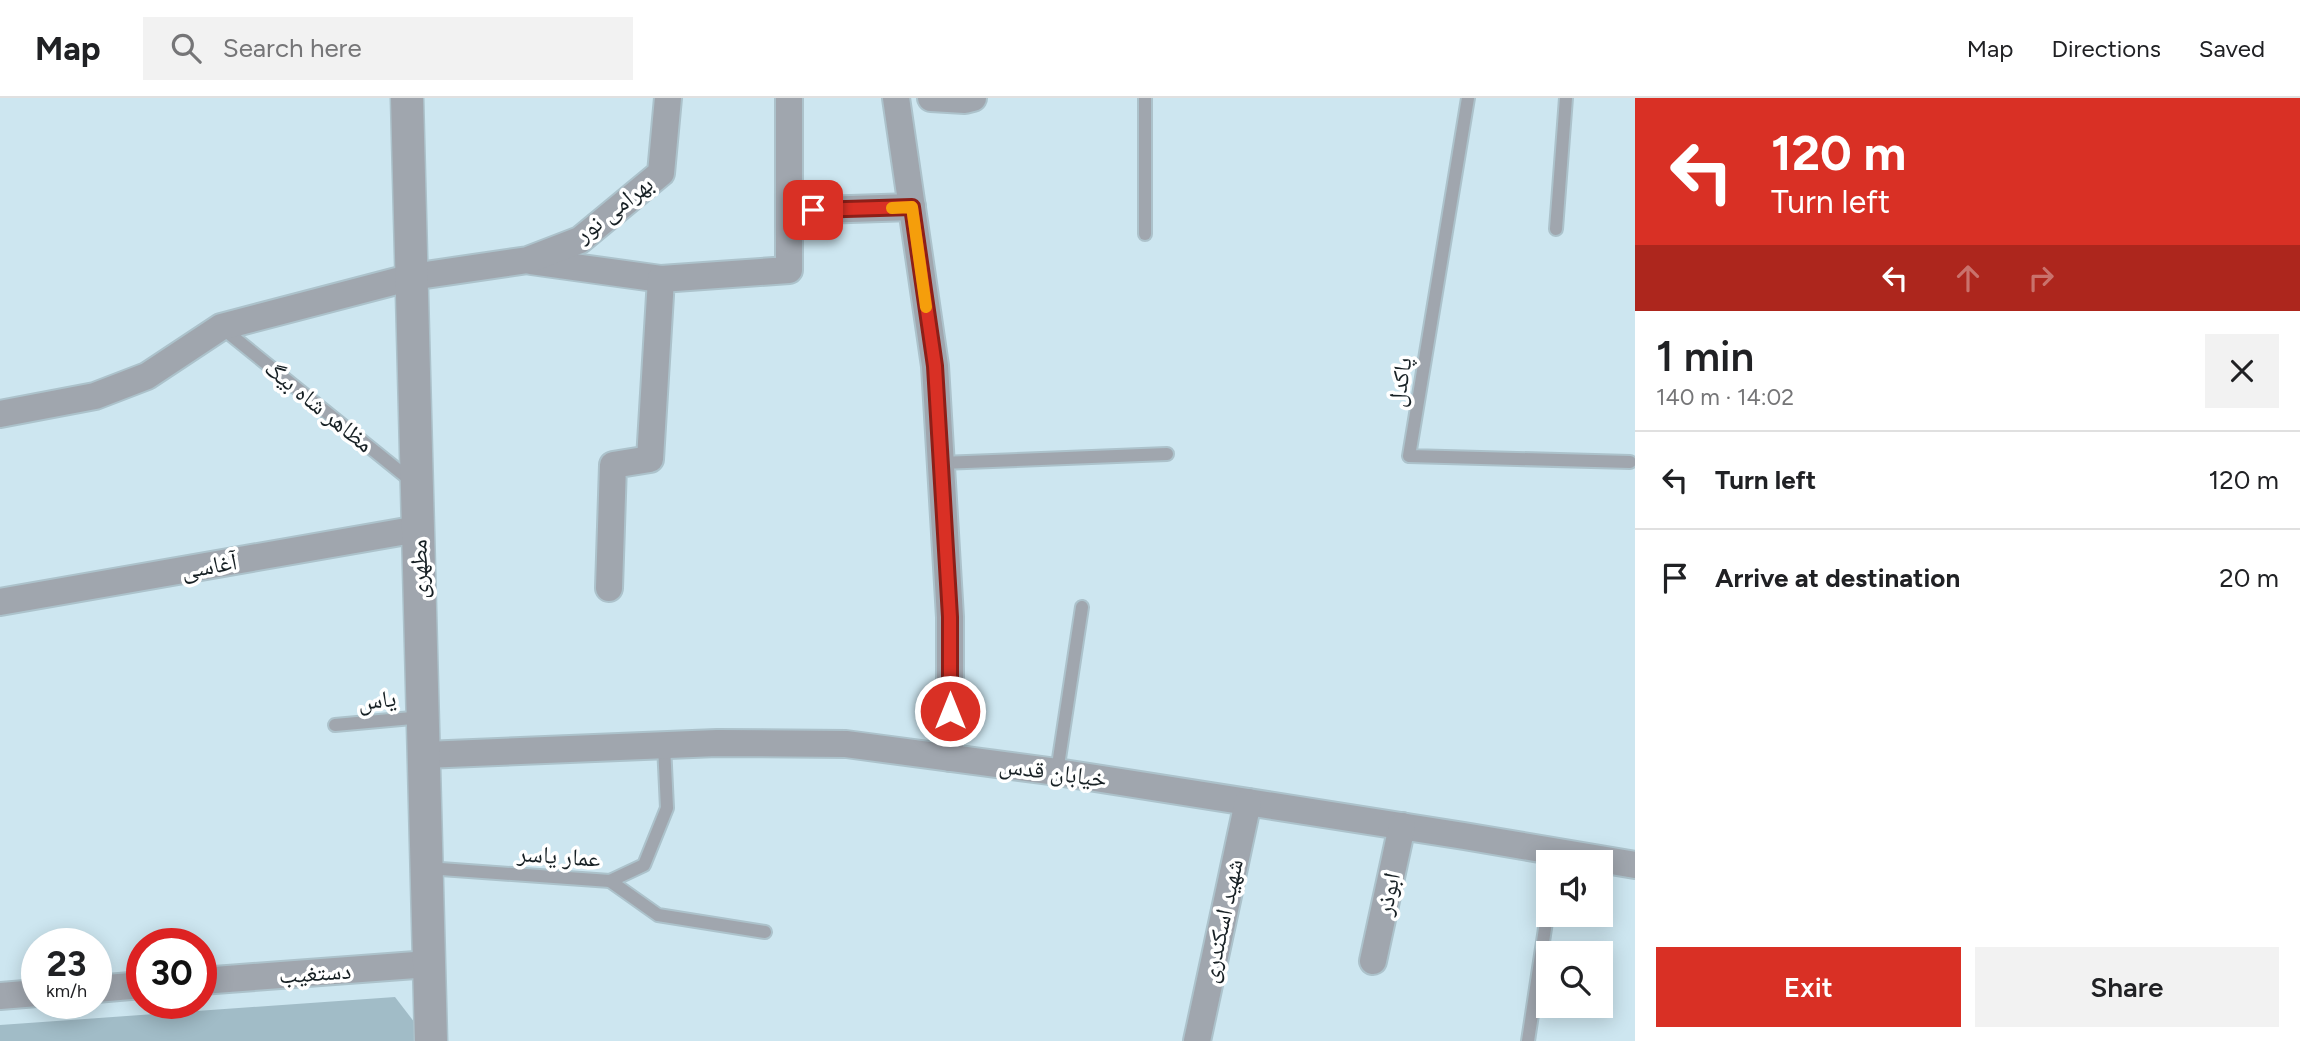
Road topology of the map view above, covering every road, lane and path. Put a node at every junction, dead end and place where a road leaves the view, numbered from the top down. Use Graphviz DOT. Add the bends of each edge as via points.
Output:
graph roads {
  1 [pos="407,98"];
  2 [pos="668,98"];
  3 [pos="789,98"];
  4 [pos="896,98"];
  5 [pos="931,98"];
  6 [pos="974,98"];
  7 [pos="1145,98"];
  8 [pos="1468,98"];
  9 [pos="1566,98"];
  10 [pos="912,207"];
  11 [pos="789,211"];
  12 [pos="1556,229"];
  13 [pos="1145,234"];
  14 [pos="528,260"];
  15 [pos="412,277"];
  16 [pos="661,279"];
  17 [pos="221,327"];
  18 [pos="0,414"];
  19 [pos="1167,454"];
  20 [pos="1630,462"];
  21 [pos="941,463"];
  22 [pos="417,485"];
  23 [pos="418,529"];
  24 [pos="609,588"];
  25 [pos="0,602"];
  26 [pos="1082,607"];
  27 [pos="423,717"];
  28 [pos="335,725"];
  29 [pos="664,745"];
  30 [pos="424,755"];
  31 [pos="950,758"];
  32 [pos="1057,772"];
  33 [pos="1248,802"];
  34 [pos="1402,826"];
  35 [pos="1536,853"];
  36 [pos="1613,863"];
  37 [pos="1635,865"];
  38 [pos="427,868"];
  39 [pos="610,881"];
  40 [pos="1545,927"];
  41 [pos="765,932"];
  42 [pos="1373,961"];
  43 [pos="429,964"];
  44 [pos="217,980"];
  45 [pos="21,994"];
  46 [pos="0,996"];
  47 [pos="431,1041"];
  48 [pos="1197,1041"];
  49 [pos="1528,1041"];
  1 -- 15 [label="street, مطهری"];
  2 -- 14 [label="street, بهرامی نور" via="661,173 580,240"];
  3 -- 11 [label="street"];
  4 -- 10 [label="street"];
  5 -- 6 [label="street"];
  7 -- 13 [label="lane"];
  8 -- 20 [label="lane, پاکدل" via="1409,456"];
  9 -- 12 [label="lane"];
  10 -- 11 [label="street"];
  10 -- 21 [label="street" via="935,366"];
  11 -- 16 [label="street" via="789,270"];
  14 -- 15 [label="street, بهرامی نور"];
  14 -- 16 [label="street"];
  15 -- 17 [label="street"];
  15 -- 22 [label="street, مطهری"];
  16 -- 24 [label="street" via="650,459 613,466"];
  17 -- 18 [label="street" via="147,376 95,396"];
  17 -- 22 [label="lane, مظاهر شاه بیگ"];
  19 -- 21 [label="lane"];
  21 -- 31 [label="street" via="950,617"];
  22 -- 23 [label="street, مطهری"];
  23 -- 25 [label="street, آغاسی"];
  23 -- 27 [label="street, مطهری"];
  26 -- 32 [label="lane"];
  27 -- 28 [label="lane, یاس"];
  27 -- 30 [label="street, مطهری"];
  29 -- 30 [label="street, خیابان قدس"];
  29 -- 31 [label="street, خیابان قدس" via="846,744"];
  29 -- 39 [label="lane, عمار یاسر" via="667,808 644,865"];
  30 -- 38 [label="street, مطهری"];
  31 -- 32 [label="street, خیابان قدس"];
  32 -- 33 [label="street, خیابان قدس"];
  33 -- 34 [label="street, خیابان قدس"];
  33 -- 48 [label="street, شهید اسکندری"];
  34 -- 35 [label="street, خیابان قدس"];
  34 -- 42 [label="street, ابوذر"];
  36 -- 37 [label="street, خیابان قدس"];
  38 -- 39 [label="lane, عمار یاسر"];
  38 -- 43 [label="street, مطهری"];
  39 -- 41 [label="lane" via="658,915"];
  40 -- 49 [label="lane"];
  43 -- 44 [label="street, دستغیب"];
  43 -- 47 [label="street, مطهری"];
  45 -- 46 [label="street"];
}
